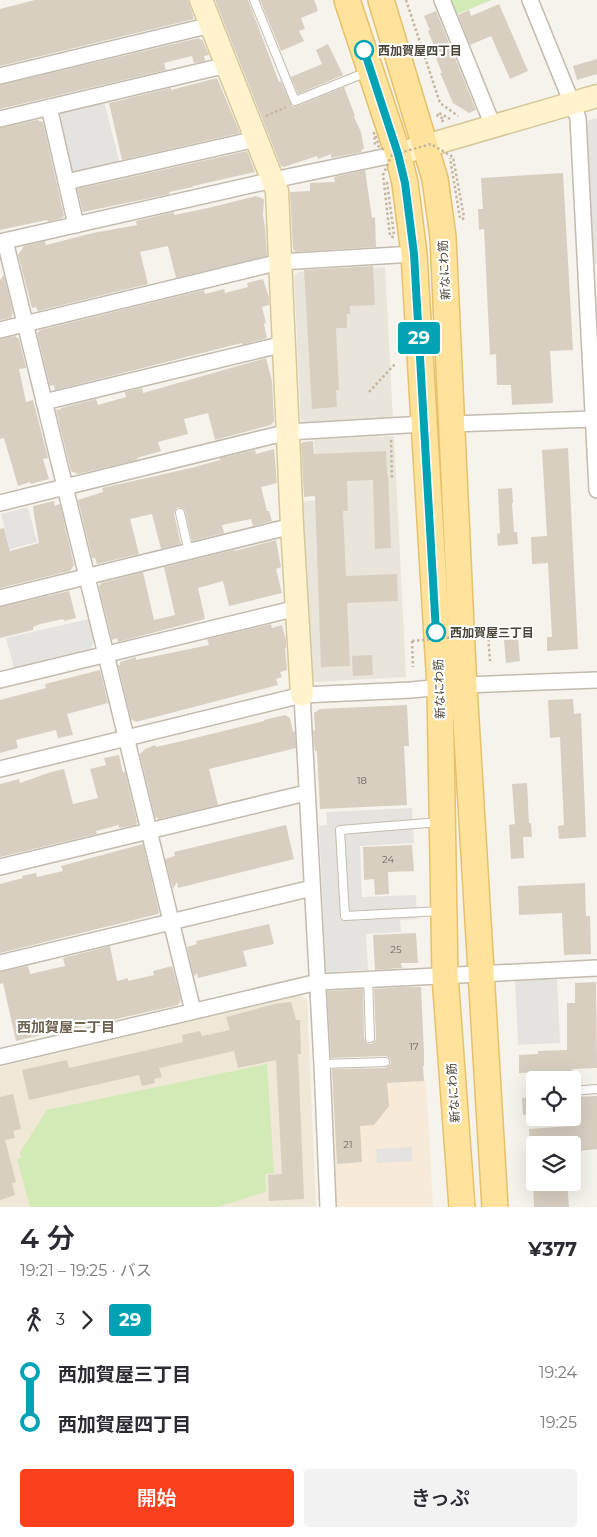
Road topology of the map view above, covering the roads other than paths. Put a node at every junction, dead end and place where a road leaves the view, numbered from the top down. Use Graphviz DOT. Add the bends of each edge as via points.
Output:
graph roads {
  1 [pos="201,0"];
  2 [pos="254,0"];
  3 [pos="347,0"];
  4 [pos="381,0"];
  5 [pos="442,0"];
  6 [pos="530,0"];
  7 [pos="211,25"];
  8 [pos="227,65"];
  9 [pos="371,70"];
  10 [pos="0,76"];
  11 [pos="597,96"];
  12 [pos="572,103"];
  13 [pos="49,107"];
  14 [pos="0,119"];
  15 [pos="493,126"];
  16 [pos="253,131"];
  17 [pos="426,146"];
  18 [pos="387,149"];
  19 [pos="273,180"];
  20 [pos="66,182"];
  21 [pos="76,225"];
  22 [pos="2,241"];
  23 [pos="414,254"];
  24 [pos="280,262"];
  25 [pos="25,324"];
  26 [pos="0,330"];
  27 [pos="284,344"];
  28 [pos="44,402"];
  29 [pos="594,419"];
  30 [pos="424,424"];
  31 [pos="451,424"];
  32 [pos="288,432"];
  33 [pos="64,487"];
  34 [pos="597,490"];
  35 [pos="0,503"];
  36 [pos="180,513"];
  37 [pos="292,526"];
  38 [pos="189,552"];
  39 [pos="87,577"];
  40 [pos="0,598"];
  41 [pos="297,608"];
  42 [pos="106,654"];
  43 [pos="0,680"];
  44 [pos="597,680"];
  45 [pos="464,685"];
  46 [pos="440,687"];
  47 [pos="302,695"];
  48 [pos="126,738"];
  49 [pos="0,769"];
  50 [pos="306,793"];
  51 [pos="442,822"];
  52 [pos="150,831"];
  53 [pos="0,867"];
  54 [pos="312,888"];
  55 [pos="444,911"];
  56 [pos="172,922"];
  57 [pos="0,963"];
  58 [pos="597,968"];
  59 [pos="481,974"];
  60 [pos="445,976"];
  61 [pos="368,979"];
  62 [pos="318,982"];
  63 [pos="193,1011"];
  64 [pos="370,1038"];
  65 [pos="0,1058"];
  66 [pos="385,1062"];
  67 [pos="322,1064"];
  68 [pos="597,1090"];
  69 [pos="581,1091"];
  70 [pos="328,1207"];
  71 [pos="462,1207"];
  72 [pos="495,1207"];
  1 -- 7 [label="street"];
  2 -- 9 [label="lane" via="296,101"];
  3 -- 9 [label="main road, 新なにわ筋"];
  4 -- 17 [label="main road, 新なにわ筋"];
  5 -- 15 [label="street"];
  6 -- 12 [label="street"];
  7 -- 8 [label="street"];
  7 -- 10 [label="street"];
  8 -- 13 [label="street"];
  8 -- 16 [label="street"];
  9 -- 18 [label="main road, 新なにわ筋"];
  11 -- 12 [label="street"];
  12 -- 15 [label="street"];
  12 -- 29 [label="street" via="578,118"];
  13 -- 14 [label="street"];
  13 -- 20 [label="street"];
  15 -- 17 [label="street"];
  16 -- 19 [label="street"];
  16 -- 20 [label="street"];
  17 -- 18 [label="street"];
  17 -- 31 [label="main road, 新なにわ筋" via="435,179 443,237"];
  18 -- 19 [label="street"];
  18 -- 23 [label="main road, 新なにわ筋" via="405,183"];
  19 -- 21 [label="street"];
  19 -- 24 [label="street" via="277,191"];
  20 -- 21 [label="street"];
  21 -- 22 [label="street"];
  22 -- 25 [label="street"];
  23 -- 24 [label="street"];
  23 -- 30 [label="main road, 新なにわ筋"];
  24 -- 25 [label="street"];
  24 -- 27 [label="street"];
  25 -- 26 [label="street"];
  25 -- 28 [label="street"];
  27 -- 28 [label="street"];
  27 -- 32 [label="street"];
  28 -- 33 [label="street"];
  29 -- 31 [label="street"];
  29 -- 34 [label="street"];
  30 -- 32 [label="street"];
  30 -- 46 [label="main road, 新なにわ筋"];
  31 -- 45 [label="main road, 新なにわ筋"];
  32 -- 33 [label="street"];
  32 -- 37 [label="street"];
  33 -- 35 [label="street"];
  33 -- 39 [label="street"];
  36 -- 38 [label="lane"];
  37 -- 38 [label="street"];
  37 -- 41 [label="street"];
  38 -- 39 [label="street"];
  39 -- 40 [label="street"];
  39 -- 42 [label="street"];
  41 -- 42 [label="street"];
  41 -- 47 [label="street"];
  42 -- 43 [label="street"];
  42 -- 48 [label="street"];
  44 -- 45 [label="street"];
  45 -- 46 [label="street"];
  45 -- 59 [label="main road, 新なにわ筋"];
  46 -- 47 [label="street"];
  46 -- 51 [label="main road, 新なにわ筋"];
  47 -- 48 [label="street"];
  47 -- 50 [label="street"];
  48 -- 49 [label="street"];
  48 -- 52 [label="street"];
  50 -- 52 [label="street"];
  50 -- 54 [label="street"];
  51 -- 55 [label="main road, 新なにわ筋"];
  51 -- 55 [label="lane" via="340,830 344,916"];
  52 -- 53 [label="street"];
  52 -- 56 [label="street"];
  54 -- 56 [label="street"];
  54 -- 62 [label="street"];
  55 -- 60 [label="main road, 新なにわ筋"];
  56 -- 57 [label="street"];
  56 -- 63 [label="street"];
  58 -- 59 [label="street"];
  59 -- 60 [label="street"];
  59 -- 72 [label="main road, 新なにわ筋"];
  60 -- 61 [label="street"];
  60 -- 71 [label="main road, 新なにわ筋"];
  61 -- 62 [label="street"];
  61 -- 64 [label="lane"];
  62 -- 63 [label="street"];
  62 -- 67 [label="street"];
  63 -- 65 [label="street"];
  66 -- 67 [label="lane"];
  67 -- 70 [label="street"];
  68 -- 69 [label="lane"];
}
